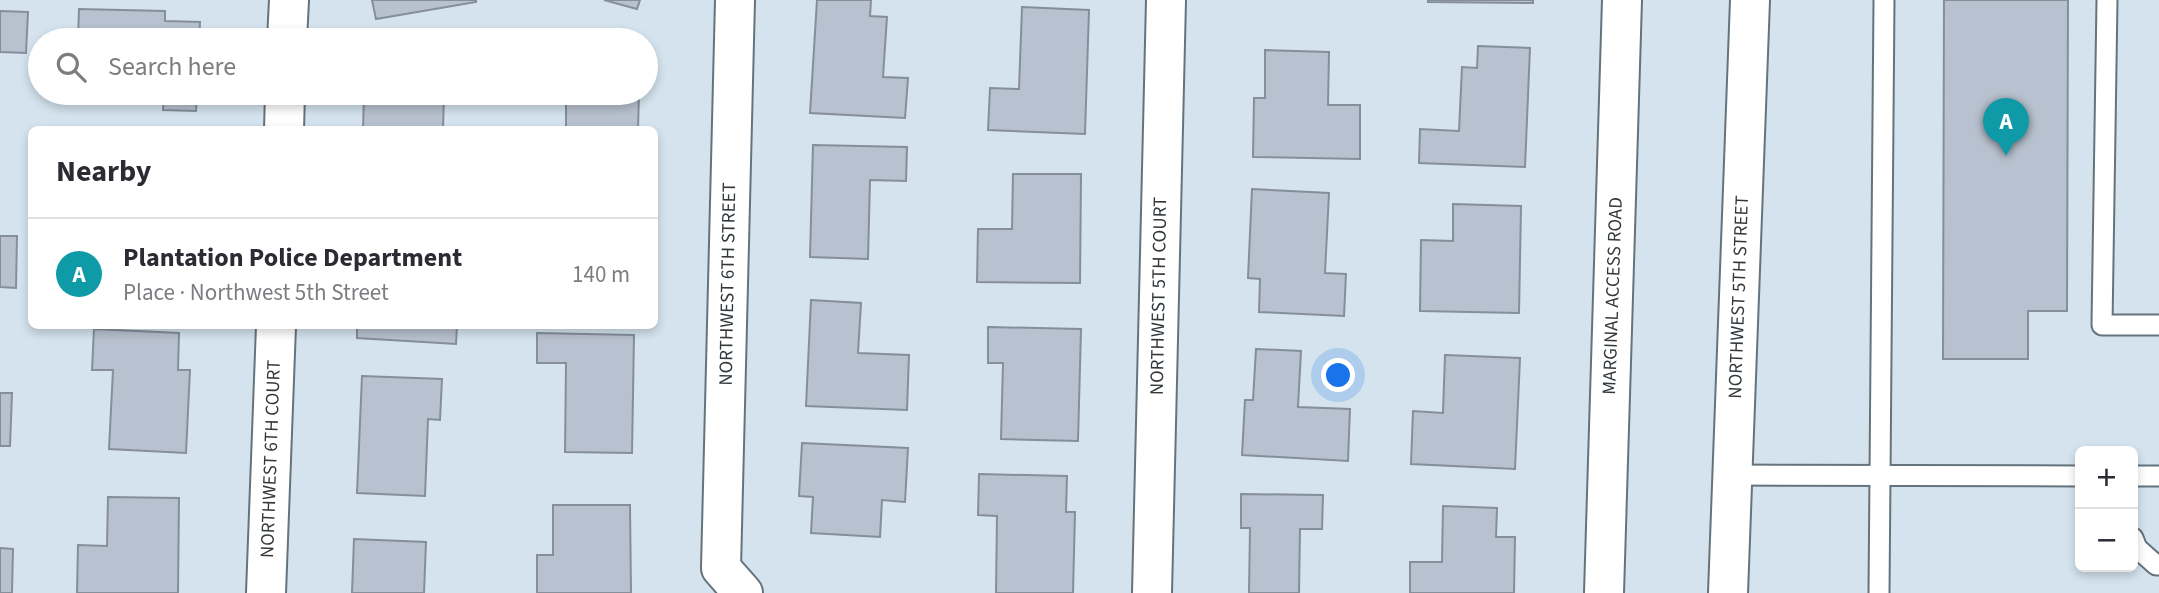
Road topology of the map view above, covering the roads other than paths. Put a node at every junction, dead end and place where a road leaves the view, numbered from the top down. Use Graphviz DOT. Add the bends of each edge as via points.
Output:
graph roads {
  1 [pos="289,0"];
  2 [pos="735,0"];
  3 [pos="1166,0"];
  4 [pos="1622,0"];
  5 [pos="1750,0"];
  6 [pos="1885,0"];
  7 [pos="2108,0"];
  8 [pos="288,28"];
  9 [pos="285,105"];
  10 [pos="284,126"];
  11 [pos="2159,325"];
  12 [pos="276,329"];
  13 [pos="1733,475"];
  14 [pos="1879,475"];
  15 [pos="2075,476"];
  16 [pos="2138,476"];
  17 [pos="2159,476"];
  18 [pos="2138,549"];
  19 [pos="2159,565"];
  20 [pos="732,580"];
  21 [pos="266,593"];
  22 [pos="1152,593"];
  23 [pos="1604,593"];
  24 [pos="1728,593"];
  25 [pos="1879,593"];
  1 -- 8 [label="street"];
  2 -- 20 [label="street, NORTHWEST 6TH STREET"];
  3 -- 22 [label="street, NORTHWEST 5TH COURT"];
  4 -- 23 [label="street, MARGINAL ACCESS ROAD"];
  5 -- 13 [label="street, NORTHWEST 5TH STREET"];
  6 -- 14 [label="lane"];
  7 -- 11 [label="lane" via="2102,325"];
  9 -- 10 [label="street"];
  12 -- 21 [label="street, NORTHWEST 6TH COURT"];
  13 -- 14 [label="lane"];
  13 -- 24 [label="street, NORTHWEST 5TH STREET"];
  14 -- 15 [label="lane"];
  14 -- 25 [label="lane"];
  16 -- 17 [label="lane"];
  18 -- 19 [label="lane"];
}
